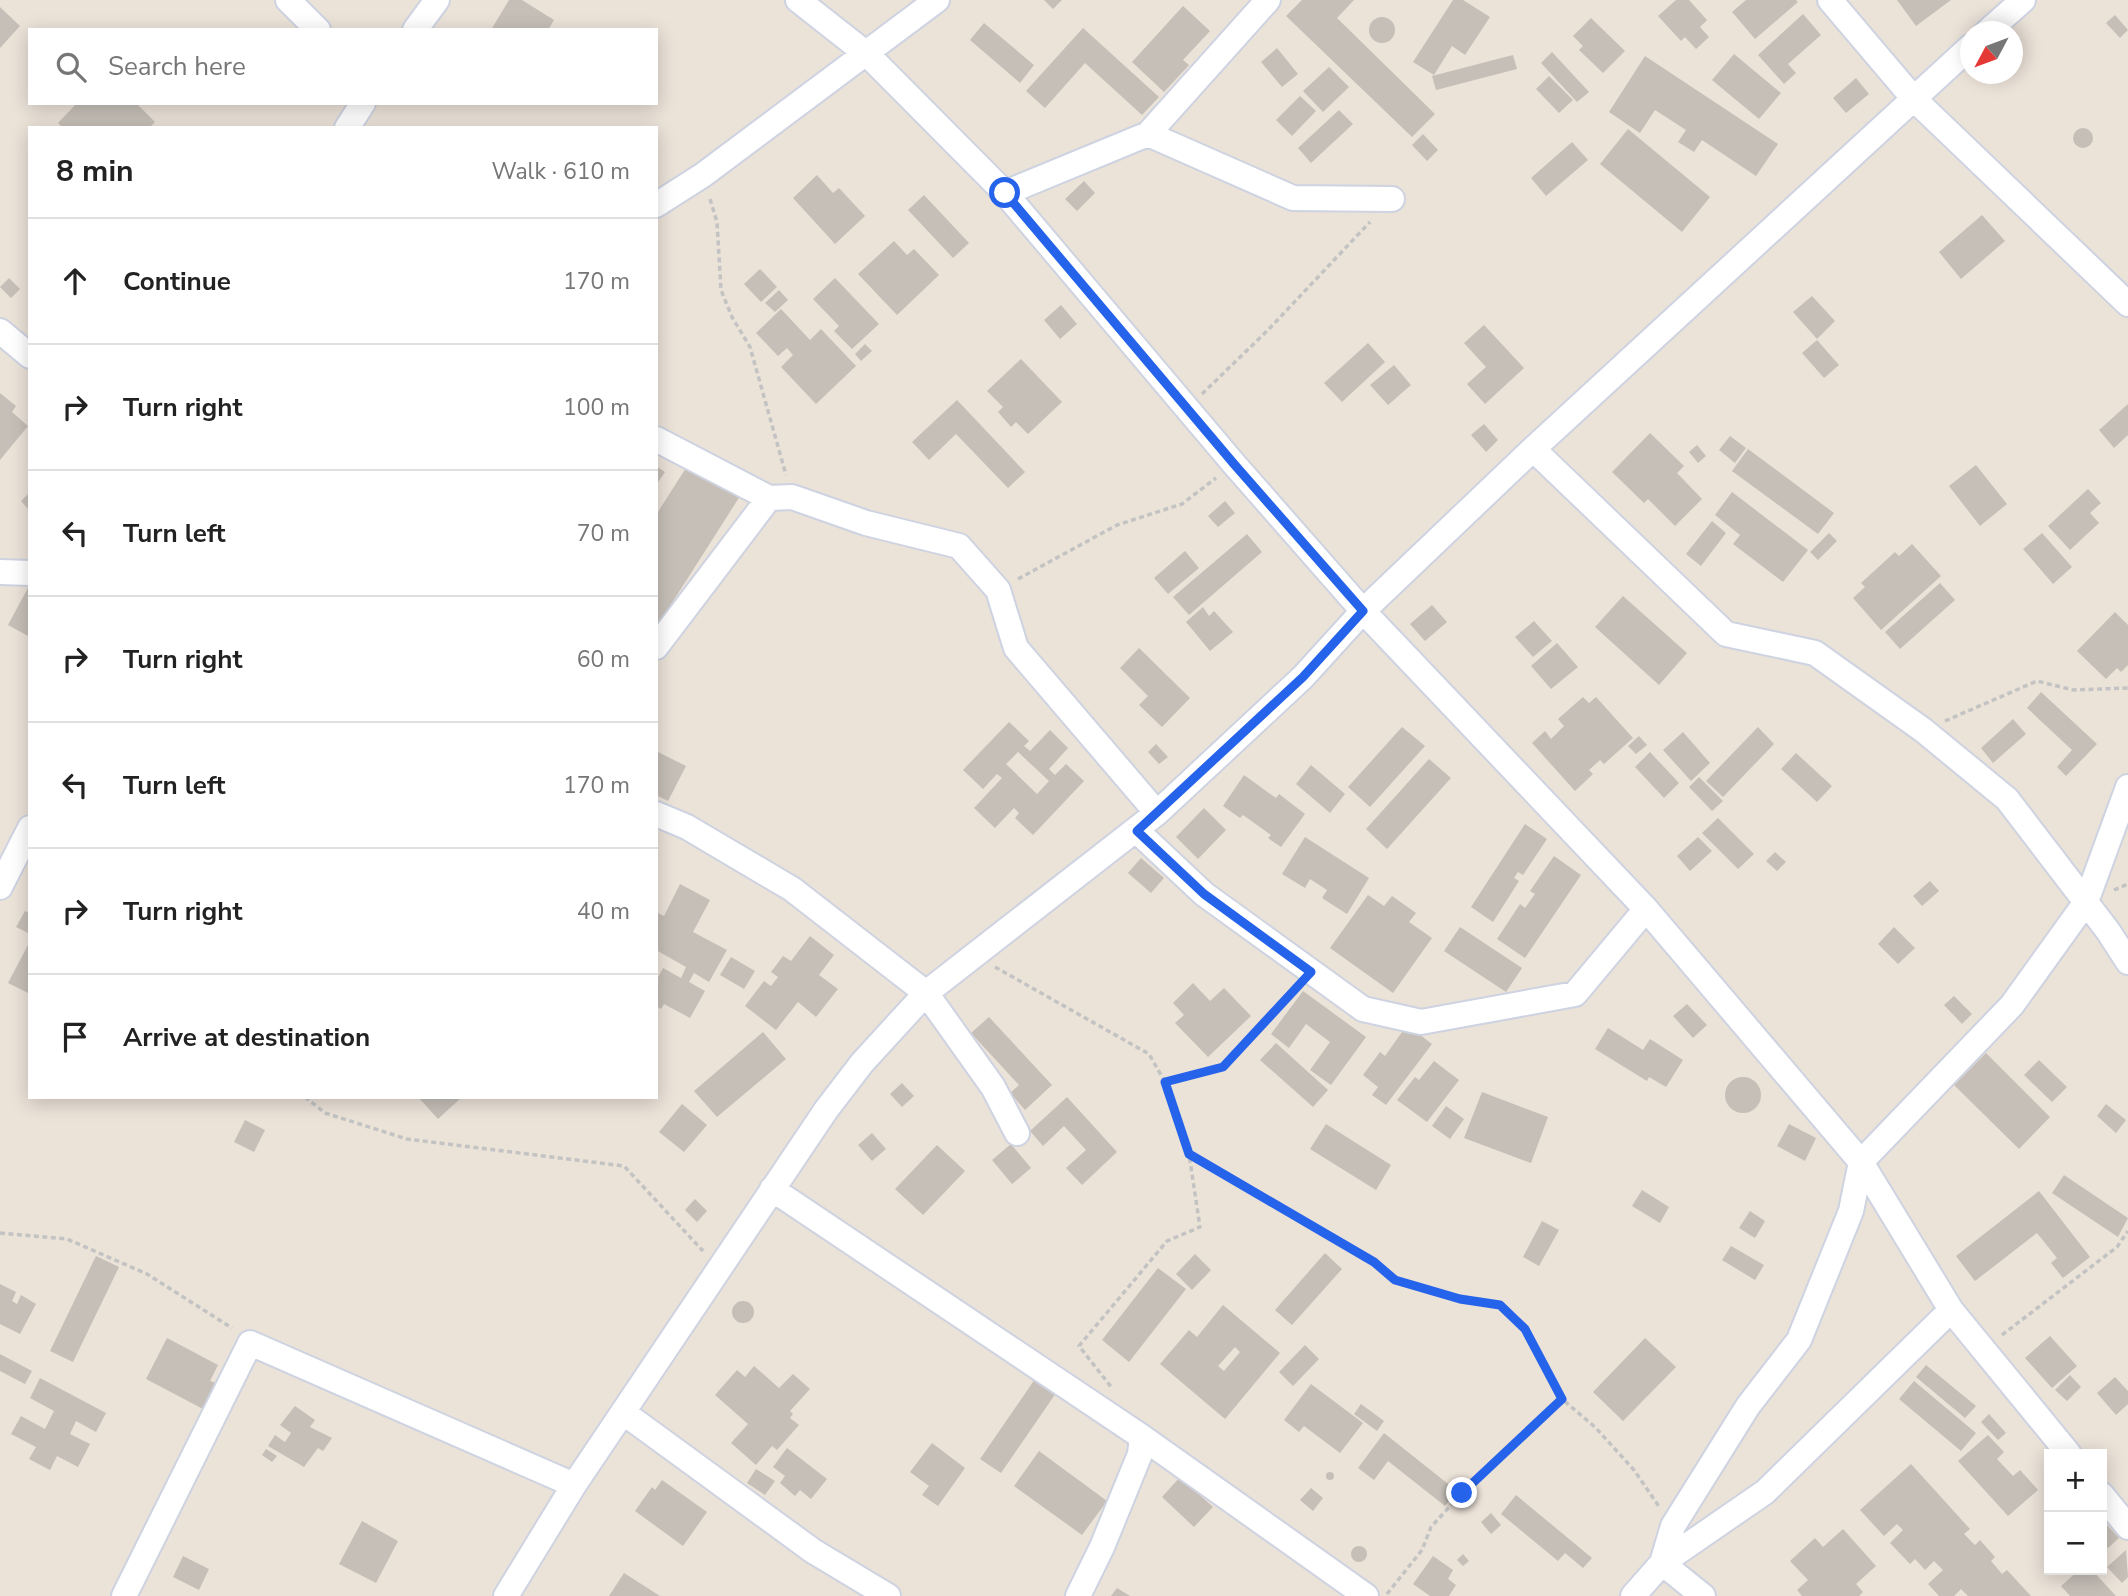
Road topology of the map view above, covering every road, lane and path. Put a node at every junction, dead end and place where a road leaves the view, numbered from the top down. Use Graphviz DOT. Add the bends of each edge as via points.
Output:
graph roads {
  1 [pos="288,0"];
  2 [pos="437,0"];
  3 [pos="799,0"];
  4 [pos="937,0"];
  5 [pos="1268,0"];
  6 [pos="1830,0"];
  7 [pos="2023,0"];
  8 [pos="1999,21"];
  9 [pos="316,28"];
  10 [pos="416,28"];
  11 [pos="868,55"];
  12 [pos="1960,56"];
  13 [pos="1914,99"];
  14 [pos="362,105"];
  15 [pos="348,126"];
  16 [pos="1147,134"];
  17 [pos="703,175"];
  18 [pos="1005,193"];
  19 [pos="1392,199"];
  20 [pos="658,204"];
  21 [pos="2128,304"];
  22 [pos="0,331"];
  23 [pos="28,354"];
  24 [pos="1188,408"];
  25 [pos="658,440"];
  26 [pos="1533,449"];
  27 [pos="1234,464"];
  28 [pos="781,497"];
  29 [pos="0,572"];
  30 [pos="28,573"];
  31 [pos="998,590"];
  32 [pos="1363,611"];
  33 [pos="658,645"];
  34 [pos="2128,688"];
  35 [pos="1923,730"];
  36 [pos="2128,787"];
  37 [pos="1157,813"];
  38 [pos="658,815"];
  39 [pos="1137,831"];
  40 [pos="28,832"];
  41 [pos="0,887"];
  42 [pos="2086,902"];
  43 [pos="1646,909"];
  44 [pos="974,956"];
  45 [pos="2128,962"];
  46 [pos="1311,972"];
  47 [pos="926,993"];
  48 [pos="1165,1082"];
  49 [pos="307,1099"];
  50 [pos="1017,1133"];
  51 [pos="1189,1154"];
  52 [pos="1861,1162"];
  53 [pos="772,1189"];
  54 [pos="2128,1231"];
  55 [pos="0,1233"];
  56 [pos="719,1268"];
  57 [pos="1951,1310"];
  58 [pos="250,1343"];
  59 [pos="1983,1349"];
  60 [pos="1117,1395"];
  61 [pos="1562,1399"];
  62 [pos="624,1413"];
  63 [pos="1142,1437"];
  64 [pos="2065,1449"];
  65 [pos="574,1485"];
  66 [pos="2107,1501"];
  67 [pos="1673,1526"];
  68 [pos="2128,1527"];
  69 [pos="1662,1563"];
  70 [pos="124,1596"];
  71 [pos="506,1596"];
  72 [pos="888,1596"];
  73 [pos="1078,1596"];
  74 [pos="1366,1596"];
  75 [pos="1386,1596"];
  76 [pos="1633,1596"];
  77 [pos="1703,1596"];
  1 -- 9 [label="street"];
  2 -- 10 [label="street"];
  3 -- 11 [label="street"];
  4 -- 11 [label="street"];
  5 -- 16 [label="street"];
  6 -- 13 [label="street"];
  7 -- 8 [label="street"];
  11 -- 17 [label="street"];
  11 -- 18 [label="street"];
  12 -- 13 [label="street"];
  13 -- 21 [label="street"];
  13 -- 26 [label="street"];
  14 -- 15 [label="street"];
  16 -- 18 [label="street"];
  16 -- 19 [label="street" via="1293,198"];
  17 -- 20 [label="street"];
  17 -- 28 [label="path" via="717,222 721,290 750,347"];
  18 -- 24 [label="street"];
  19 -- 24 [label="path"];
  22 -- 23 [label="street"];
  24 -- 27 [label="street"];
  25 -- 28 [label="street"];
  26 -- 32 [label="street"];
  26 -- 35 [label="street" via="1726,634 1815,653"];
  27 -- 31 [label="path" via="1182,504 1117,525"];
  27 -- 32 [label="street"];
  28 -- 31 [label="street" via="959,546"];
  28 -- 33 [label="street"];
  29 -- 30 [label="street"];
  31 -- 37 [label="street" via="1016,648"];
  32 -- 37 [label="street" via="1303,677"];
  32 -- 43 [label="street"];
  34 -- 35 [label="path" via="2073,691 2037,681"];
  35 -- 42 [label="street" via="2007,799"];
  36 -- 42 [label="street"];
  37 -- 39 [label="street"];
  38 -- 47 [label="street" via="792,889"];
  39 -- 44 [label="street"];
  39 -- 46 [label="street" via="1204,894"];
  40 -- 41 [label="street"];
  42 -- 45 [label="street"];
  42 -- 52 [label="street" via="2012,1005"];
  43 -- 46 [label="street" via="1575,994 1519,1005 1421,1022 1363,1009"];
  43 -- 52 [label="street"];
  44 -- 47 [label="street"];
  44 -- 48 [label="path" via="1149,1054"];
  46 -- 48 [label="path" via="1223,1067"];
  47 -- 50 [label="street" via="993,1087"];
  47 -- 53 [label="street" via="840,1091"];
  48 -- 51 [label="path"];
  49 -- 56 [label="path" via="324,1114 407,1139 624,1166"];
  51 -- 60 [label="path" via="1200,1227 1167,1241 1079,1346"];
  51 -- 61 [label="path" via="1374,1262 1395,1280 1500,1305 1525,1329"];
  52 -- 57 [label="street"];
  52 -- 67 [label="street" via="1851,1211 1799,1340 1748,1406"];
  53 -- 56 [label="street"];
  53 -- 63 [label="street"];
  54 -- 59 [label="path" via="2117,1247"];
  55 -- 58 [label="path" via="67,1239 146,1274 218,1316"];
  56 -- 62 [label="street"];
  57 -- 59 [label="street"];
  57 -- 69 [label="street" via="1765,1492"];
  58 -- 65 [label="street"];
  58 -- 70 [label="street"];
  59 -- 64 [label="street"];
  61 -- 67 [label="path" via="1595,1427 1634,1471"];
  61 -- 75 [label="path" via="1431,1527 1422,1550"];
  62 -- 65 [label="street"];
  62 -- 72 [label="street" via="813,1551"];
  63 -- 73 [label="street" via="1135,1465"];
  63 -- 74 [label="street"];
  65 -- 71 [label="street"];
  66 -- 68 [label="street"];
  67 -- 69 [label="street"];
  69 -- 76 [label="street"];
  69 -- 77 [label="street"];
}
